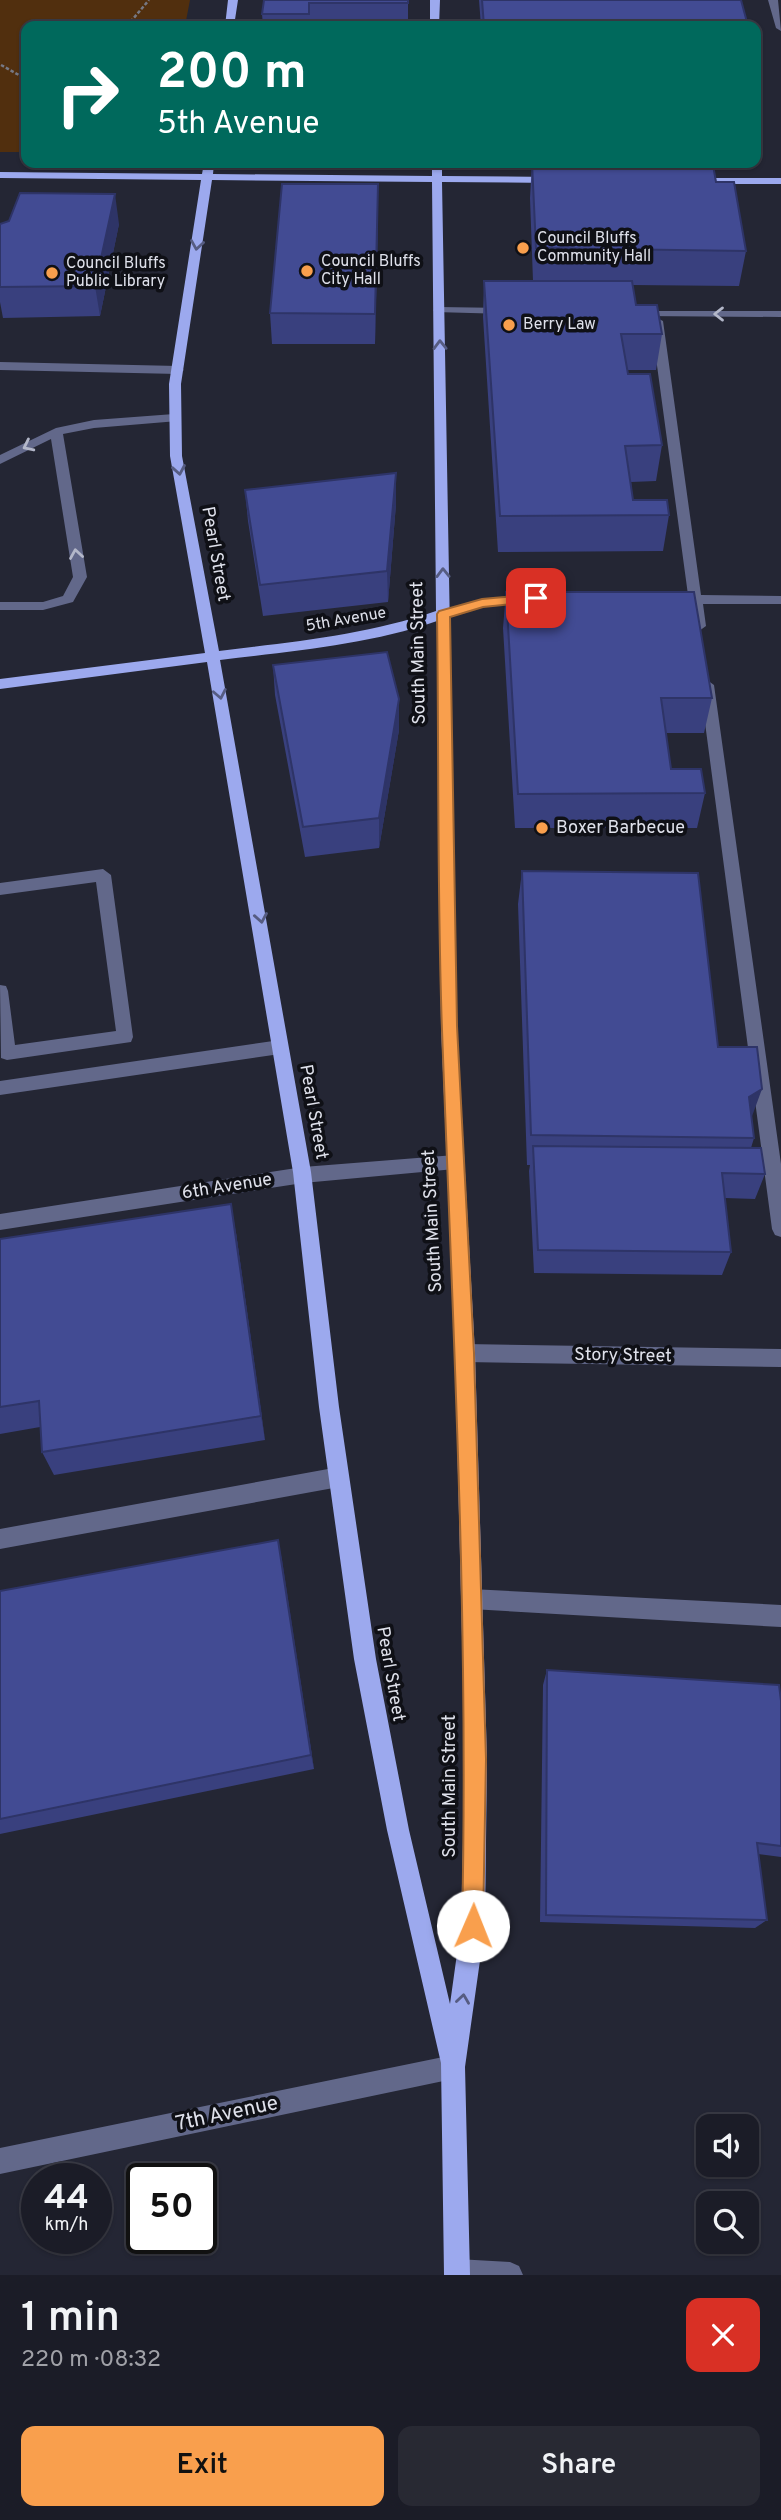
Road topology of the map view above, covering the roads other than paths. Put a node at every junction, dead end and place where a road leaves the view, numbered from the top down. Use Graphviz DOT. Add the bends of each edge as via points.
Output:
graph roads {
  1 [pos="233,0"];
  2 [pos="435,0"];
  3 [pos="773,0"];
  4 [pos="231,21"];
  5 [pos="435,21"];
  6 [pos="781,28"];
  7 [pos="208,170"];
  8 [pos="437,171"];
  9 [pos="0,176"];
  10 [pos="566,180"];
  11 [pos="686,180"];
  12 [pos="781,181"];
  13 [pos="439,310"];
  14 [pos="520,311"];
  15 [pos="629,313"];
  16 [pos="656,314"];
  17 [pos="781,314"];
  18 [pos="0,366"];
  19 [pos="178,370"];
  20 [pos="174,418"];
  21 [pos="56,432"];
  22 [pos="0,460"];
  23 [pos="549,598"];
  24 [pos="669,599"];
  25 [pos="696,599"];
  26 [pos="781,600"];
  27 [pos="0,606"];
  28 [pos="443,614"];
  29 [pos="701,640"];
  30 [pos="213,657"];
  31 [pos="705,667"];
  32 [pos="0,684"];
  33 [pos="0,889"];
  34 [pos="0,991"];
  35 [pos="279,1047"];
  36 [pos="0,1088"];
  37 [pos="455,1162"];
  38 [pos="303,1175"];
  39 [pos="0,1222"];
  40 [pos="781,1229"];
  41 [pos="465,1353"];
  42 [pos="781,1358"];
  43 [pos="339,1477"];
  44 [pos="0,1539"];
  45 [pos="471,1599"];
  46 [pos="781,1616"];
  47 [pos="453,2067"];
  48 [pos="0,2161"];
  49 [pos="457,2273"];
  50 [pos="510,2275"];
  1 -- 4 [label="main road"];
  2 -- 5 [label="main road"];
  3 -- 6 [label="street"];
  7 -- 8 [label="main road"];
  7 -- 9 [label="main road"];
  7 -- 19 [label="main road, Pearl Street, one-way"];
  8 -- 10 [label="main road"];
  8 -- 13 [label="main road, South Main Street"];
  11 -- 12 [label="main road"];
  13 -- 14 [label="street"];
  28 -- 13 [label="main road, South Main Street, one-way"];
  15 -- 16 [label="street"];
  17 -- 16 [label="street, one-way"];
  16 -- 25 [label="street"];
  18 -- 19 [label="street"];
  19 -- 20 [label="main road, Pearl Street"];
  20 -- 21 [label="street"];
  20 -- 30 [label="main road, Pearl Street, one-way" via="176,456"];
  21 -- 22 [label="street, one-way"];
  27 -- 21 [label="street, one-way" via="43,606 68,598 80,577"];
  23 -- 28 [label="street, 5th Avenue" via="482,603"];
  24 -- 25 [label="street"];
  25 -- 26 [label="street"];
  25 -- 29 [label="street"];
  28 -- 30 [label="main road, 5th Avenue" via="344,640"];
  28 -- 37 [label="main road, South Main Street"];
  30 -- 32 [label="main road, 5th Avenue"];
  30 -- 35 [label="main road, Pearl Street, one-way" via="263,927"];
  31 -- 40 [label="street"];
  33 -- 34 [label="street" via="103,875 125,1037 7,1053"];
  35 -- 36 [label="street"];
  35 -- 38 [label="main road, Pearl Street"];
  37 -- 38 [label="street, 6th Avenue"];
  37 -- 41 [label="main road, South Main Street"];
  38 -- 39 [label="street, 6th Avenue"];
  38 -- 43 [label="main road, Pearl Street"];
  41 -- 42 [label="street, Story Street"];
  41 -- 45 [label="main road, South Main Street"];
  43 -- 44 [label="street"];
  43 -- 47 [label="main road, Pearl Street" via="387,1777"];
  45 -- 46 [label="street"];
  47 -- 45 [label="main road, South Main Street, one-way" via="473,1926 476,1759"];
  47 -- 48 [label="street, 7th Avenue"];
  47 -- 49 [label="main road, South Main Street"];
  49 -- 50 [label="street"];
}
